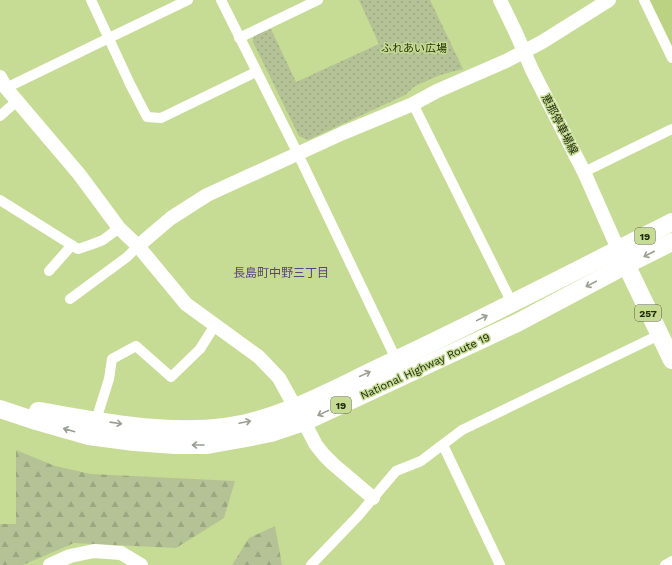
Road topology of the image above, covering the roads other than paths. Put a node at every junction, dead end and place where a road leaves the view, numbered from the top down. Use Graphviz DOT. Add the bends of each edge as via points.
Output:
graph roads {
  1 [pos="91,0"];
  2 [pos="188,0"];
  3 [pos="221,0"];
  4 [pos="318,0"];
  5 [pos="500,0"];
  6 [pos="609,0"];
  7 [pos="644,0"];
  8 [pos="109,38"];
  9 [pos="239,38"];
  10 [pos="524,52"];
  11 [pos="672,58"];
  12 [pos="256,72"];
  13 [pos="2,84"];
  14 [pos="17,101"];
  15 [pos="413,104"];
  16 [pos="0,116"];
  17 [pos="672,129"];
  18 [pos="298,154"];
  19 [pos="584,172"];
  20 [pos="0,200"];
  21 [pos="672,222"];
  22 [pos="119,228"];
  23 [pos="672,242"];
  24 [pos="72,245"];
  25 [pos="138,246"];
  26 [pos="622,257"];
  27 [pos="49,271"];
  28 [pos="70,299"];
  29 [pos="512,303"];
  30 [pos="215,325"];
  31 [pos="665,339"];
  32 [pos="396,359"];
  33 [pos="672,360"];
  34 [pos="0,402"];
  35 [pos="0,409"];
  36 [pos="300,414"];
  37 [pos="96,420"];
  38 [pos="443,445"];
  39 [pos="373,498"];
  40 [pos="672,562"];
  41 [pos="50,565"];
  42 [pos="141,565"];
  43 [pos="311,565"];
  44 [pos="500,565"];
  45 [pos="665,565"];
  1 -- 8 [label="street"];
  2 -- 8 [label="street"];
  3 -- 9 [label="street"];
  4 -- 9 [label="street"];
  5 -- 10 [label="street, 恵那停車場線"];
  6 -- 10 [label="street"];
  7 -- 11 [label="street"];
  8 -- 12 [label="street" via="147,117 161,118"];
  8 -- 13 [label="street"];
  9 -- 12 [label="street"];
  10 -- 15 [label="street"];
  10 -- 19 [label="street, 恵那停車場線"];
  12 -- 18 [label="street"];
  13 -- 14 [label="street"];
  14 -- 16 [label="street"];
  14 -- 22 [label="street" via="79,174"];
  15 -- 18 [label="street"];
  15 -- 29 [label="street"];
  17 -- 19 [label="street"];
  18 -- 25 [label="street" via="207,195 171,218"];
  18 -- 32 [label="street"];
  19 -- 26 [label="street, 恵那停車場線"];
  20 -- 24 [label="street"];
  21 -- 26 [label="highway, National Highway Route 19 / 19"];
  22 -- 24 [label="street" via="103,240 90,245 78,249"];
  22 -- 25 [label="street"];
  23 -- 26 [label="highway, National Highway Route 19 / 19, one-way"];
  24 -- 27 [label="street"];
  25 -- 28 [label="street" via="127,258"];
  25 -- 30 [label="street" via="186,304"];
  26 -- 29 [label="highway, National Highway Route 19 / 19"];
  26 -- 31 [label="highway, 257"];
  26 -- 36 [label="highway, National Highway Route 19 / 19, one-way" via="517,323"];
  32 -- 29 [label="highway, National Highway Route 19 / 19, one-way"];
  30 -- 36 [label="street" via="259,357 279,378"];
  30 -- 37 [label="street" via="200,349 171,377 136,346 112,359 109,379"];
  31 -- 33 [label="highway, 257"];
  31 -- 38 [label="street" via="462,430"];
  36 -- 32 [label="highway, National Highway Route 19 / 19, one-way"];
  34 -- 37 [label="highway, National Highway Route 19 / 19" via="36,411"];
  36 -- 35 [label="highway, National Highway Route 19 / 19, one-way" via="271,433 207,445 175,445 89,436"];
  37 -- 36 [label="highway, National Highway Route 19 / 19, one-way" via="184,430 224,427"];
  36 -- 39 [label="street" via="324,455"];
  38 -- 39 [label="street" via="421,461 396,471"];
  38 -- 44 [label="street"];
  39 -- 43 [label="street"];
  40 -- 45 [label="street"];
  41 -- 42 [label="street" via="70,556 94,551 121,553"];
}
